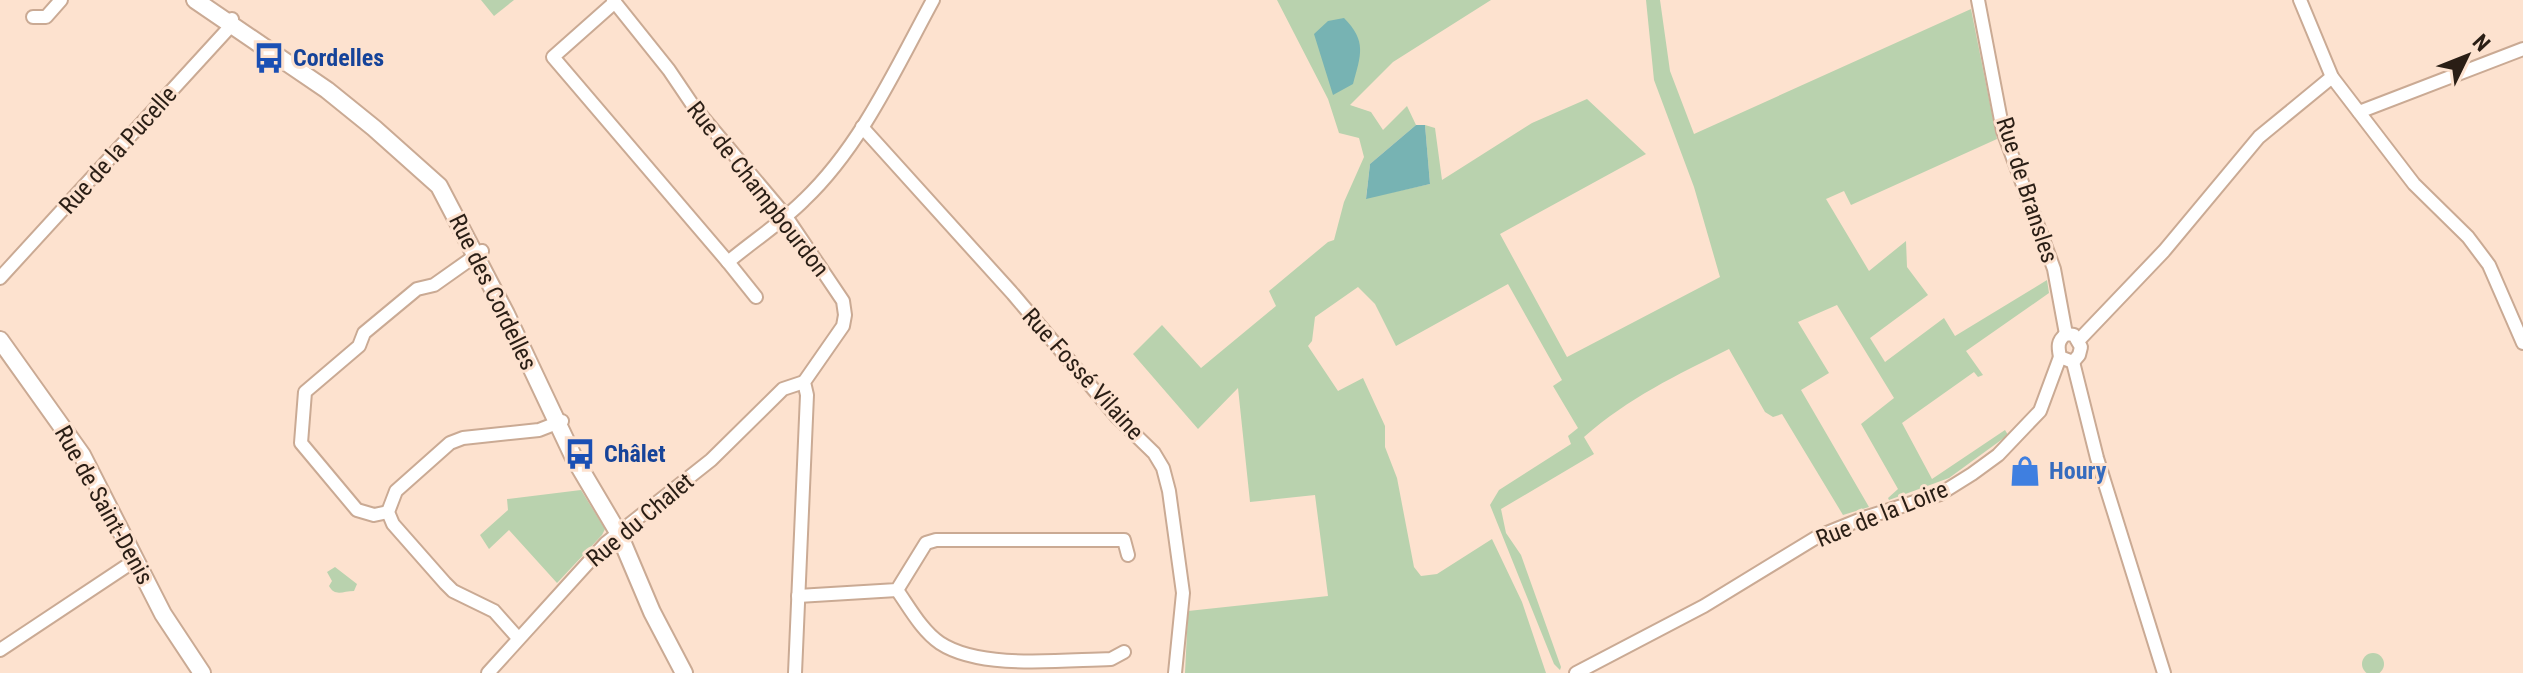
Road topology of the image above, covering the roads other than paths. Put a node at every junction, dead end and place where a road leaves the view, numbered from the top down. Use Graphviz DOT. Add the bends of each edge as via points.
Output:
graph roads {
  1 [pos="61,0"];
  2 [pos="195,0"];
  3 [pos="933,0"];
  4 [pos="1978,0"];
  5 [pos="2300,0"];
  6 [pos="614,1"];
  7 [pos="213,5"];
  8 [pos="33,17"];
  9 [pos="232,22"];
  10 [pos="2523,49"];
  11 [pos="2332,77"];
  12 [pos="2359,112"];
  13 [pos="862,127"];
  14 [pos="785,215"];
  15 [pos="478,253"];
  16 [pos="728,262"];
  17 [pos="0,278"];
  18 [pos="756,297"];
  19 [pos="2066,334"];
  20 [pos="0,340"];
  21 [pos="2079,340"];
  22 [pos="2523,343"];
  23 [pos="2066,359"];
  24 [pos="804,382"];
  25 [pos="560,423"];
  26 [pos="388,512"];
  27 [pos="619,534"];
  28 [pos="1128,555"];
  29 [pos="134,561"];
  30 [pos="897,590"];
  31 [pos="798,596"];
  32 [pos="518,638"];
  33 [pos="0,650"];
  34 [pos="1124,652"];
  35 [pos="202,673"];
  36 [pos="488,673"];
  37 [pos="684,673"];
  38 [pos="795,673"];
  39 [pos="1175,673"];
  40 [pos="1576,673"];
  41 [pos="2164,673"];
  1 -- 8 [label="street" via="46,17"];
  2 -- 7 [label="street, Rue des Cordelles"];
  3 -- 13 [label="street"];
  4 -- 19 [label="street, Rue de Bransles" via="2003,131 2054,269"];
  5 -- 11 [label="street"];
  6 -- 14 [label="street, Rue de Champbourdon"];
  6 -- 16 [label="street" via="553,57"];
  7 -- 9 [label="street, Rue des Cordelles"];
  9 -- 15 [label="street, Rue des Cordelles" via="327,90 431,177"];
  9 -- 17 [label="street, Rue de la Pucelle"];
  10 -- 12 [label="street"];
  11 -- 12 [label="street"];
  11 -- 21 [label="street" via="2259,137 2164,251"];
  12 -- 22 [label="street" via="2414,184 2489,265"];
  13 -- 14 [label="street" via="804,200"];
  13 -- 39 [label="street, Rue Fossé Vilaine" via="1163,468 1183,593"];
  14 -- 16 [label="street"];
  14 -- 24 [label="street, Rue de Champbourdon" via="843,301 845,315 834,341"];
  15 -- 25 [label="street, Rue des Cordelles"];
  15 -- 26 [label="street" via="434,285 417,289 305,392 301,443 357,510"];
  16 -- 18 [label="street"];
  19 -- 21 [label="street"];
  19 -- 23 [label="street" via="2057,346"];
  20 -- 29 [label="street, Rue de Saint-Denis" via="82,455"];
  21 -- 23 [label="street" via="2079,355"];
  23 -- 40 [label="street, Rue de la Loire" via="2040,411 1972,474 1940,494 1817,537 1704,606"];
  23 -- 41 [label="street"];
  24 -- 27 [label="street, Rue du Chalet" via="783,389 711,460"];
  24 -- 31 [label="street"];
  25 -- 26 [label="street" via="450,443 396,491"];
  25 -- 27 [label="street, Rue des Cordelles" via="574,458"];
  26 -- 32 [label="street" via="453,591 494,611"];
  27 -- 32 [label="street, Rue du Chalet"];
  27 -- 37 [label="street, Rue des Cordelles"];
  28 -- 30 [label="street" via="1124,540 936,540 926,543"];
  29 -- 33 [label="street"];
  29 -- 35 [label="street, Rue de Saint-Denis"];
  30 -- 31 [label="street"];
  30 -- 34 [label="street" via="938,642 965,656 1111,659"];
  31 -- 38 [label="street"];
  32 -- 36 [label="street, Rue du Chalet"];
}
